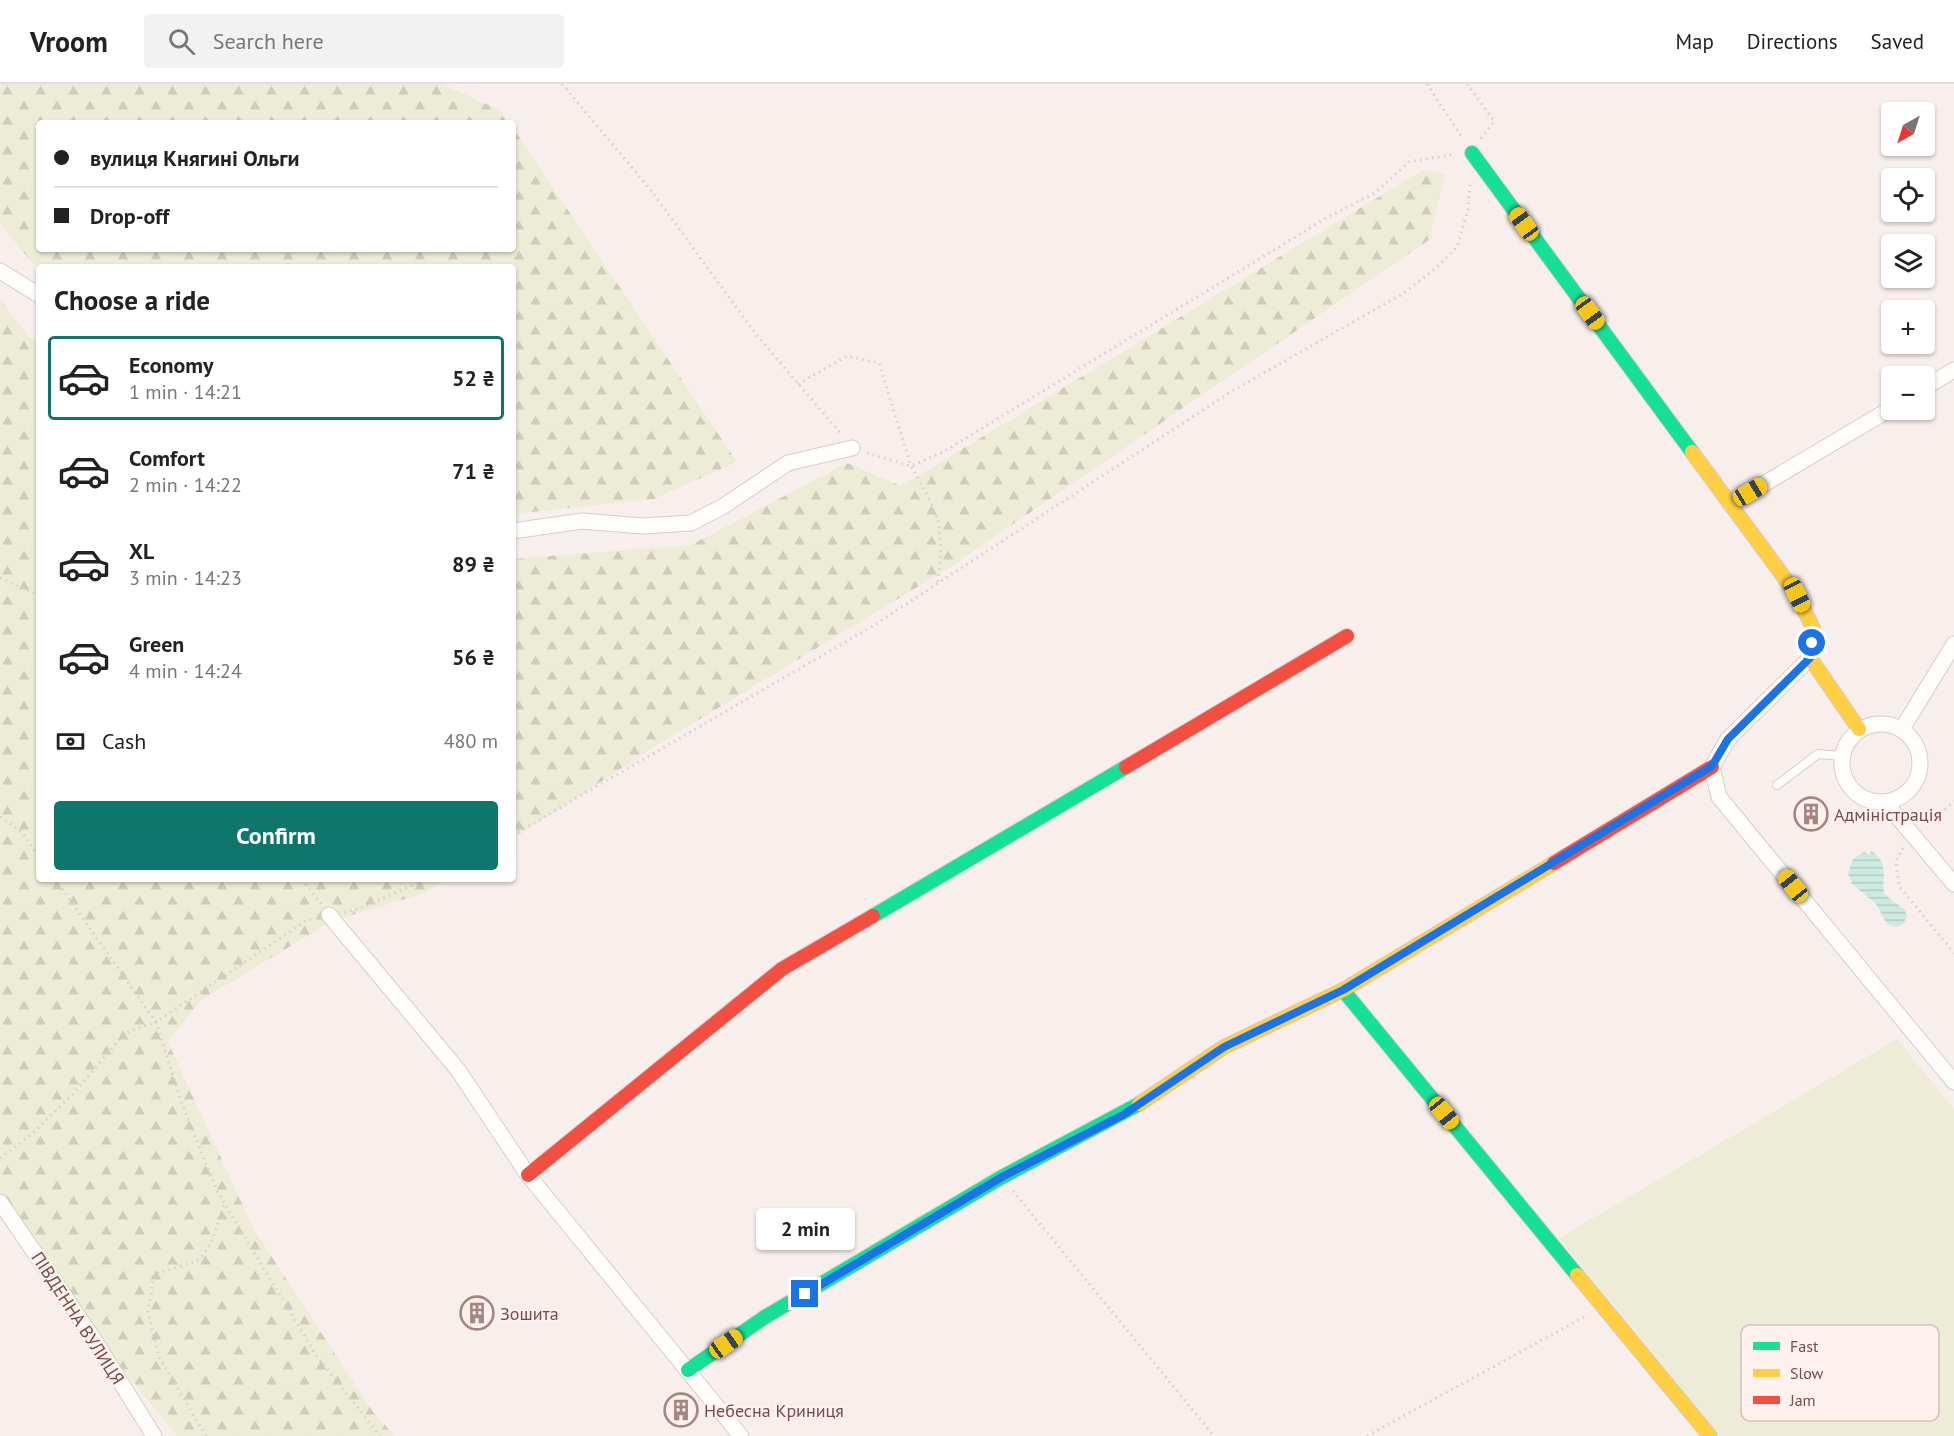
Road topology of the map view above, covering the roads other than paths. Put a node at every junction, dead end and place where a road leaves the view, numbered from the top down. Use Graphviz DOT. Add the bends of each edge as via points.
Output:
graph roads {
  1 [pos="1472,153"];
  2 [pos="0,271"];
  3 [pos="36,293"];
  4 [pos="1954,370"];
  5 [pos="1935,381"];
  6 [pos="1881,415"];
  7 [pos="852,448"];
  8 [pos="1730,504"];
  9 [pos="516,531"];
  10 [pos="1347,636"];
  11 [pos="1954,644"];
  12 [pos="1810,658"];
  13 [pos="1859,729"];
  14 [pos="1902,729"];
  15 [pos="1842,756"];
  16 [pos="1712,766"];
  17 [pos="1777,785"];
  18 [pos="1885,802"];
  19 [pos="1954,884"];
  20 [pos="329,915"];
  21 [pos="1343,990"];
  22 [pos="1954,1082"];
  23 [pos="528,1175"];
  24 [pos="0,1202"];
  25 [pos="688,1370"];
  26 [pos="154,1436"];
  27 [pos="741,1436"];
  28 [pos="1710,1436"];
  1 -- 8 [label="street"];
  2 -- 3 [label="street"];
  4 -- 5 [label="street"];
  6 -- 8 [label="street"];
  7 -- 9 [label="street" via="788,463 691,523 642,526 582,522"];
  8 -- 12 [label="street" via="1797,595 1813,628"];
  10 -- 23 [label="street" via="782,969"];
  11 -- 14 [label="street"];
  12 -- 13 [label="street"];
  12 -- 16 [label="street" via="1728,739"];
  13 -- 14 [label="street" via="1881,723"];
  13 -- 15 [label="street" via="1846,743"];
  14 -- 18 [label="street" via="1917,746 1920,768 1910,789"];
  15 -- 17 [label="lane" via="1818,754"];
  15 -- 18 [label="street" via="1842,770 1850,787 1865,799"];
  16 -- 21 [label="street"];
  16 -- 22 [label="street" via="1719,797"];
  18 -- 19 [label="street"];
  20 -- 23 [label="street" via="458,1070"];
  21 -- 25 [label="street" via="1224,1047 1123,1115 1002,1177 765,1317"];
  21 -- 28 [label="street"];
  23 -- 25 [label="street"];
  24 -- 26 [label="street, ПІВДЕННА ВУЛИЦЯ"];
  25 -- 27 [label="street"];
}
